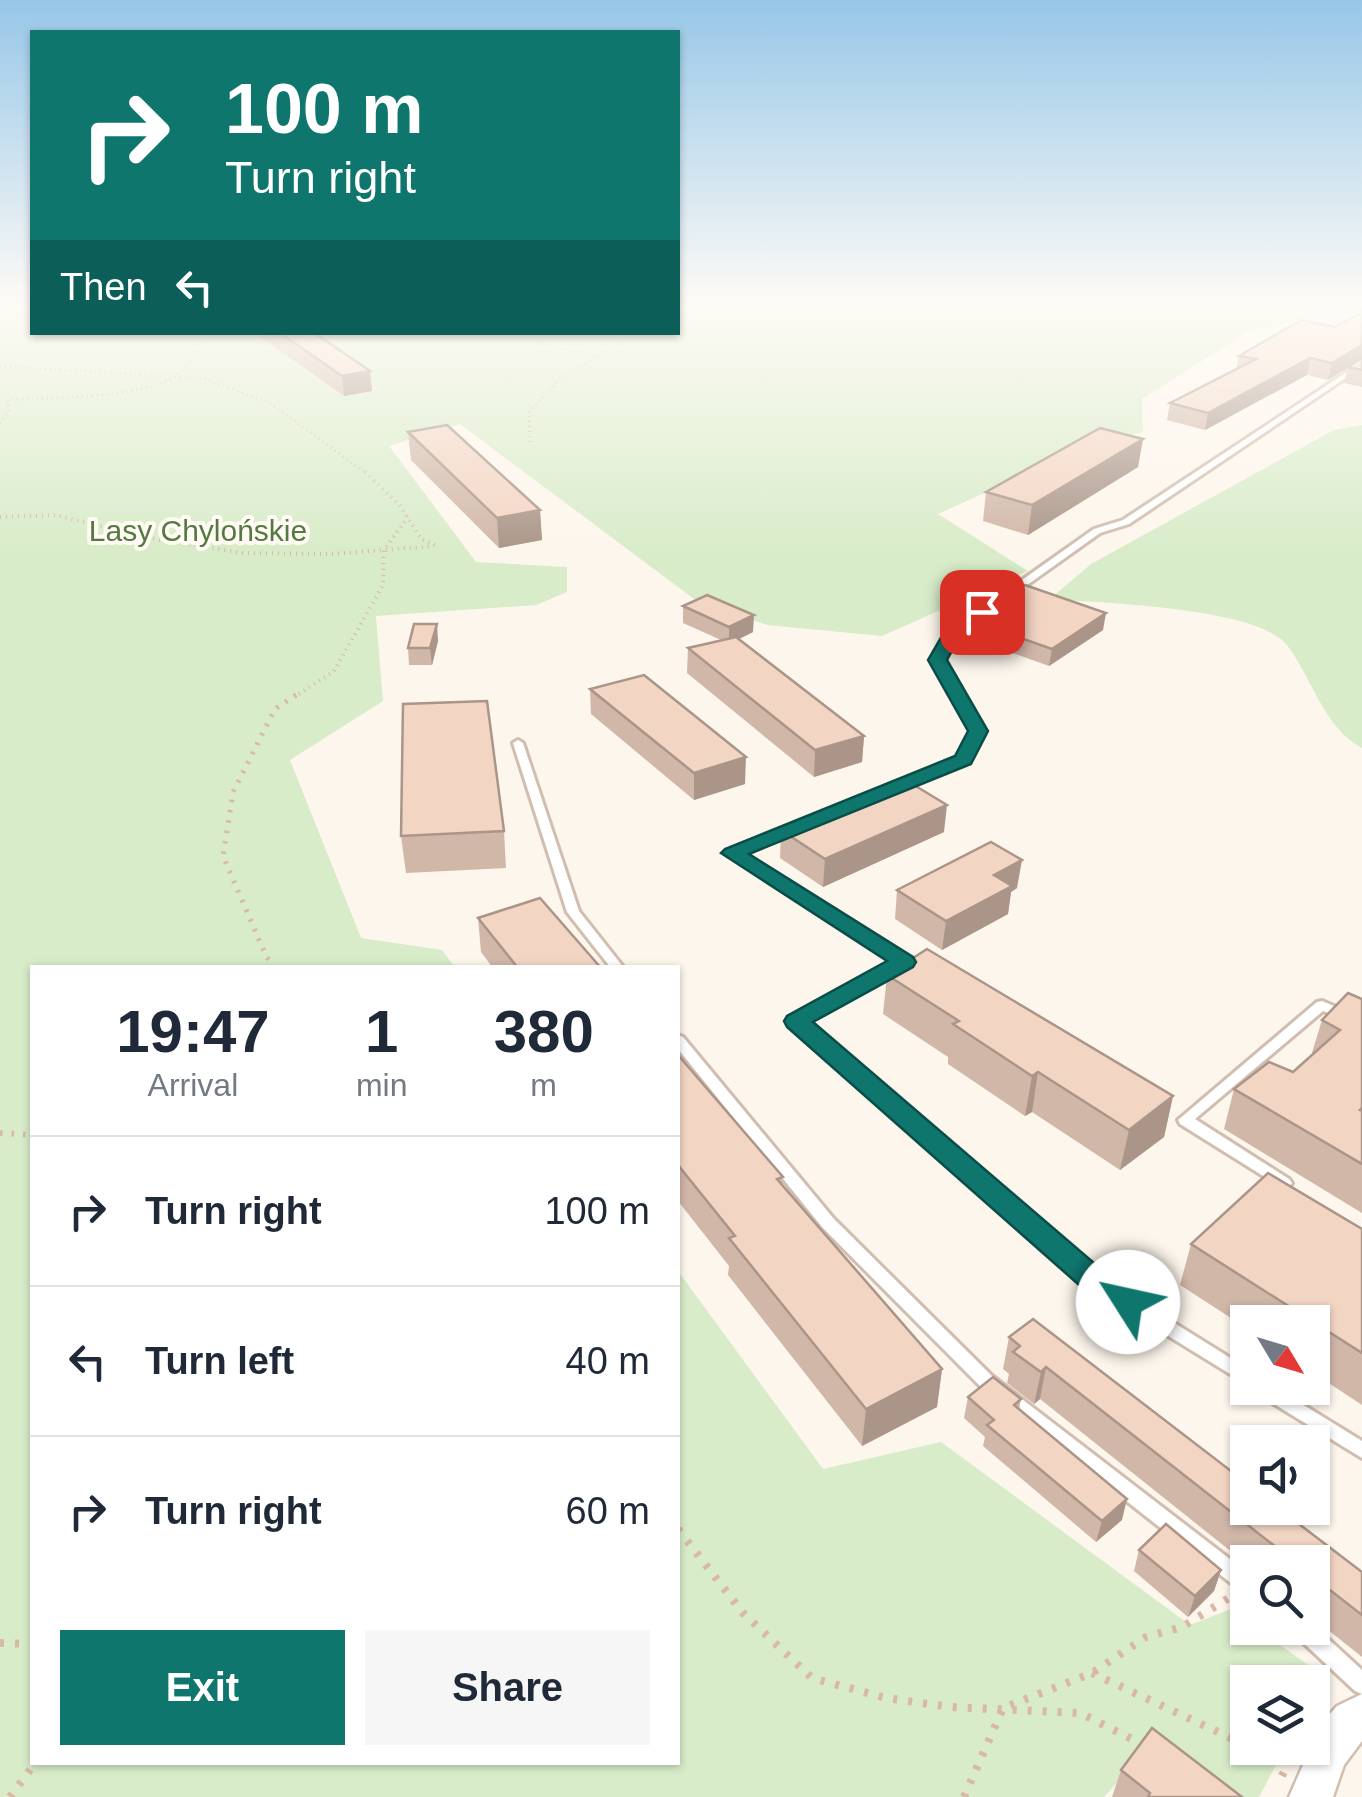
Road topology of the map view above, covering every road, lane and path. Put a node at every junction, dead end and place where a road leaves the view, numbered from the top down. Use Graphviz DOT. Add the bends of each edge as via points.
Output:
graph roads {
  1 [pos="131,386"];
  2 [pos="223,386"];
  3 [pos="554,386"];
  4 [pos="1329,386"];
  5 [pos="0,422"];
  6 [pos="530,442"];
  7 [pos="0,517"];
  8 [pos="408,517"];
  9 [pos="384,550"];
  10 [pos="518,743"];
  11 [pos="874,796"];
  12 [pos="803,825"];
  13 [pos="274,965"];
  14 [pos="616,965"];
  15 [pos="1362,1022"];
  16 [pos="680,1042"];
  17 [pos="0,1133"];
  18 [pos="30,1136"];
  19 [pos="1298,1192"];
  20 [pos="1230,1367"];
  21 [pos="1289,1405"];
  22 [pos="1362,1450"];
  23 [pos="680,1532"];
  24 [pos="1230,1572"];
  25 [pos="1230,1597"];
  26 [pos="0,1643"];
  27 [pos="30,1644"];
  28 [pos="1324,1645"];
  29 [pos="1092,1673"];
  30 [pos="1362,1684"];
  31 [pos="1003,1708"];
  32 [pos="1362,1715"];
  33 [pos="1230,1738"];
  34 [pos="1157,1752"];
  35 [pos="34,1765"];
  36 [pos="10,1797"];
  37 [pos="964,1797"];
  38 [pos="1311,1797"];
  1 -- 5 [label="path" via="8,400 10,410"];
  2 -- 8 [label="path" via="270,403 365,472"];
  3 -- 6 [label="path" via="529,412"];
  4 -- 11 [label="lane" via="1126,522 1097,531 952,633 938,660 978,731 964,760"];
  7 -- 9 [label="path" via="55,515 155,540 243,552"];
  8 -- 9 [label="path"];
  8 -- 9 [label="path" via="421,539 438,546"];
  9 -- 13 [label="path" via="383,586 334,670 275,709 234,792 222,856"];
  10 -- 14 [label="lane" via="573,912"];
  12 -- 20 [label="lane" via="732,853 904,962 796,1021 1098,1284"];
  15 -- 19 [label="lane" via="1322,1005 1184,1120"];
  16 -- 24 [label="lane" via="828,1223 986,1380"];
  17 -- 18 [label="path"];
  21 -- 22 [label="lane"];
  23 -- 31 [label="path" via="743,1613 812,1678 886,1698"];
  25 -- 29 [label="path" via="1114,1654"];
  26 -- 27 [label="path"];
  28 -- 30 [label="lane"];
  29 -- 31 [label="path"];
  29 -- 33 [label="path"];
  31 -- 34 [label="path" via="1080,1714"];
  31 -- 37 [label="path"];
  32 -- 38 [label="street" via="1339,1736"];
  35 -- 36 [label="path"];
}
